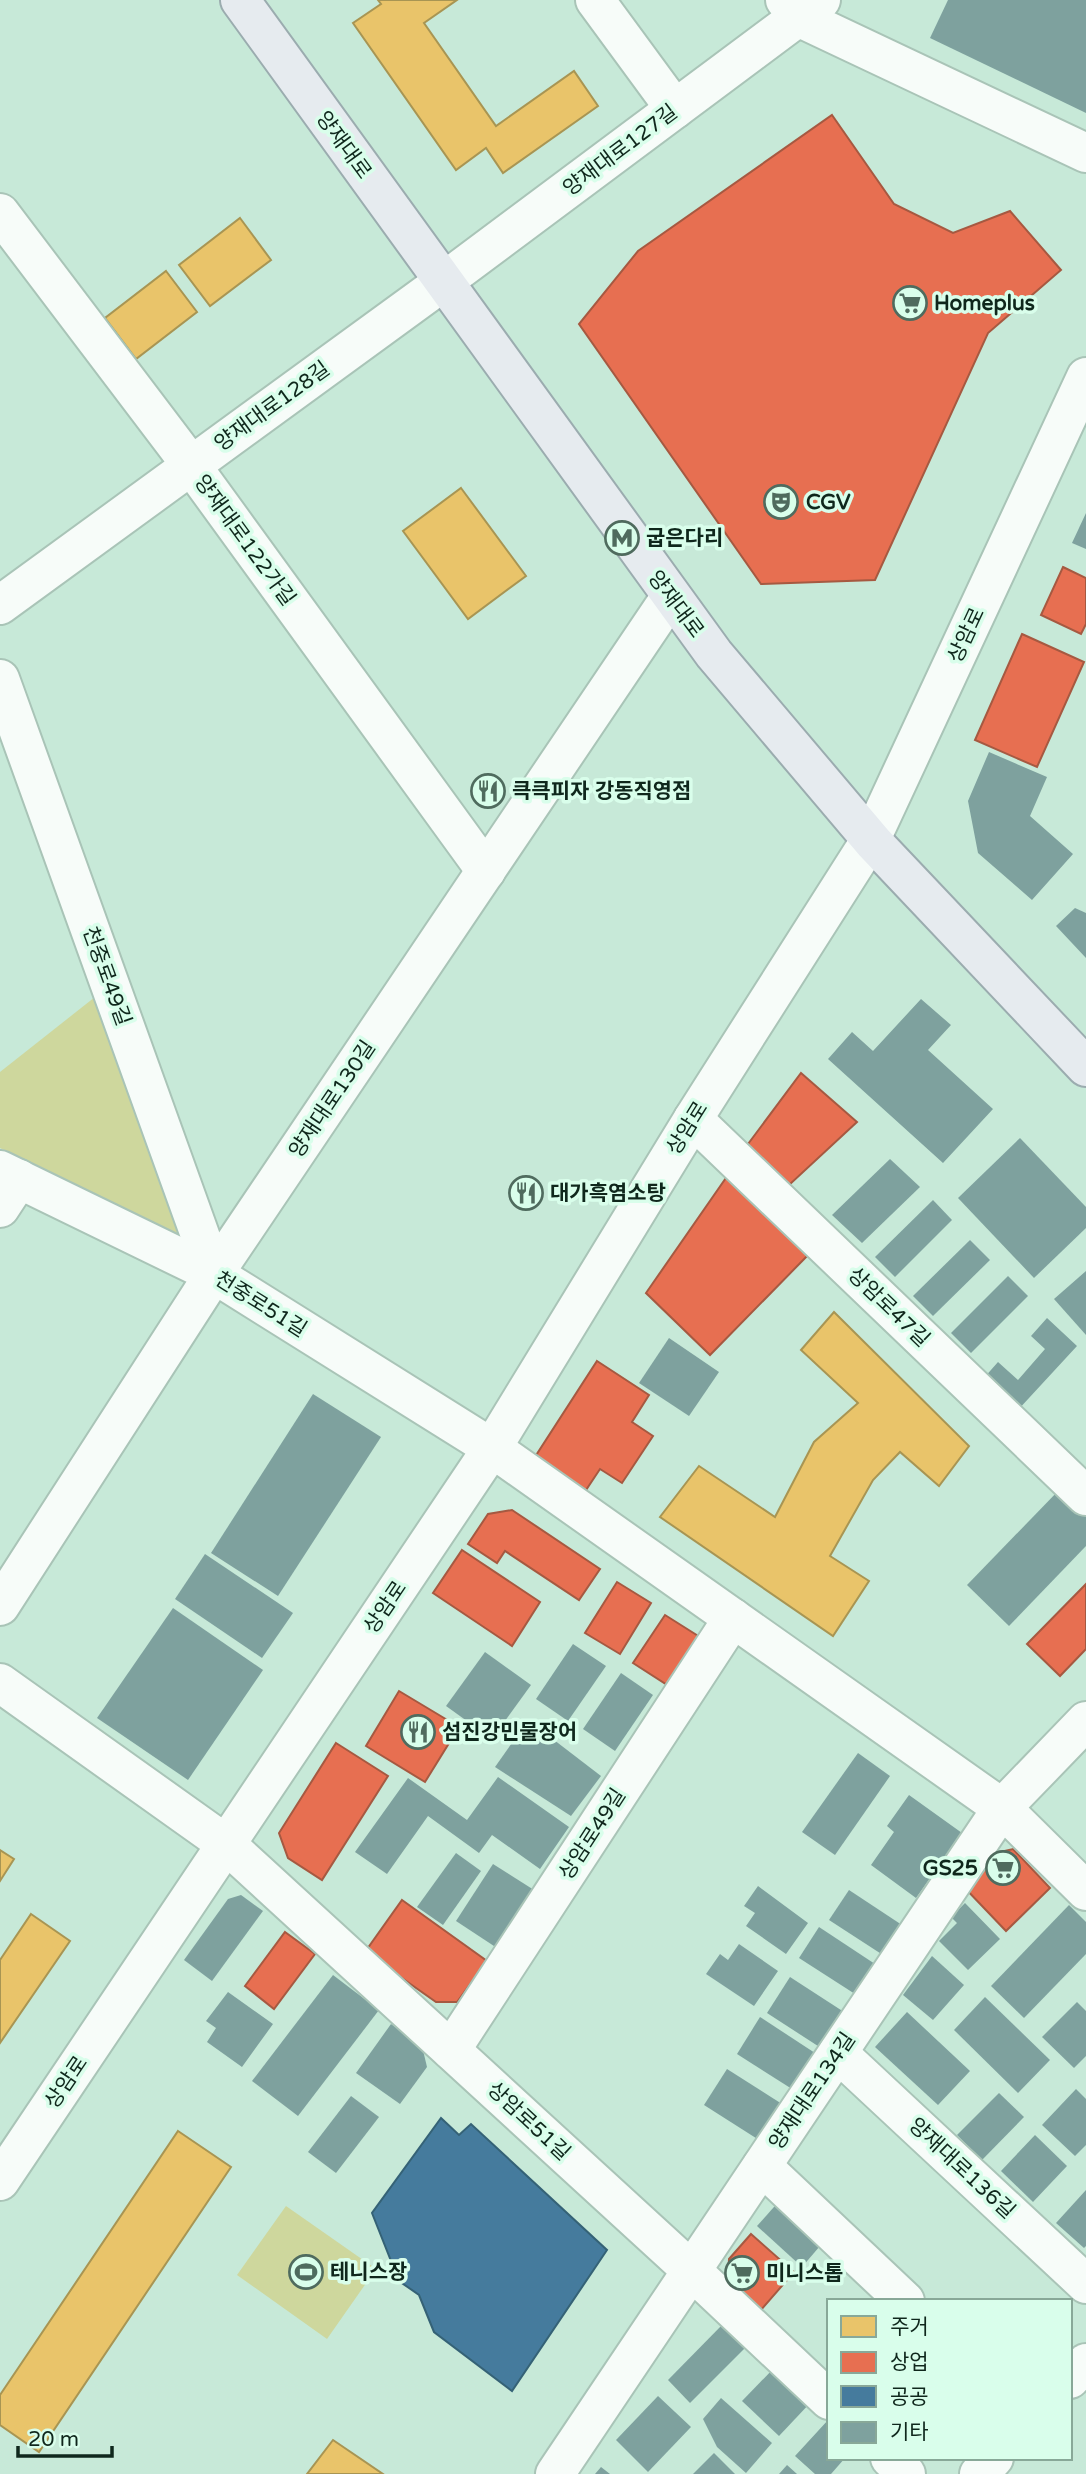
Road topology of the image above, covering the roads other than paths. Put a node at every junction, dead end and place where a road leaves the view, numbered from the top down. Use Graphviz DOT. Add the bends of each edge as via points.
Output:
graph roads {
  1 [pos="240,0"];
  2 [pos="595,0"];
  3 [pos="801,6"];
  4 [pos="675,109"];
  5 [pos="1086,153"];
  6 [pos="0,213"];
  7 [pos="443,282"];
  8 [pos="1086,377"];
  9 [pos="191,466"];
  10 [pos="671,596"];
  11 [pos="0,605"];
  12 [pos="0,679"];
  13 [pos="871,839"];
  14 [pos="486,871"];
  15 [pos="1086,1067"];
  16 [pos="693,1119"];
  17 [pos="6,1186"];
  18 [pos="214,1274"];
  19 [pos="492,1448"];
  20 [pos="1086,1496"];
  21 [pos="0,1606"];
  22 [pos="733,1618"];
  23 [pos="0,1683"];
  24 [pos="1086,1721"];
  25 [pos="1002,1808"];
  26 [pos="226,1843"];
  27 [pos="1086,1891"];
  28 [pos="451,2050"];
  29 [pos="838,2053"];
  30 [pos="762,2166"];
  31 [pos="0,2180"];
  32 [pos="692,2271"];
  33 [pos="1086,2284"];
  34 [pos="903,2299"];
  35 [pos="1086,2363"];
  36 [pos="1072,2377"];
  37 [pos="827,2398"];
  38 [pos="892,2460"];
  39 [pos="992,2460"];
  40 [pos="555,2474"];
  41 [pos="906,2474"];
  42 [pos="979,2474"];
  1 -- 7 [label="main road, 양재대로"];
  2 -- 4 [label="street"];
  3 -- 4 [label="street, 양재대로127길"];
  3 -- 5 [label="street"];
  4 -- 7 [label="street, 양재대로127길"];
  6 -- 9 [label="street, 양재대로122가길"];
  7 -- 9 [label="street, 양재대로128길"];
  7 -- 10 [label="main road, 양재대로"];
  8 -- 13 [label="street, 상암로"];
  9 -- 11 [label="street, 양재대로128길"];
  9 -- 14 [label="street, 양재대로122가길"];
  10 -- 13 [label="main road, 양재대로" via="714,654"];
  10 -- 14 [label="street, 양재대로130길"];
  12 -- 18 [label="street, 천중로49길"];
  13 -- 15 [label="main road, 양재대로"];
  13 -- 16 [label="street, 상암로"];
  14 -- 18 [label="street, 양재대로130길"];
  16 -- 19 [label="street, 상암로"];
  16 -- 20 [label="street, 상암로47길"];
  17 -- 18 [label="street, 천중로51길"];
  18 -- 19 [label="street, 천중로51길"];
  18 -- 21 [label="street, 양재대로130길"];
  19 -- 22 [label="street"];
  19 -- 26 [label="street, 상암로"];
  22 -- 25 [label="street"];
  22 -- 28 [label="street, 상암로49길"];
  23 -- 26 [label="street"];
  24 -- 25 [label="street, 양재대로134길"];
  25 -- 27 [label="street"];
  25 -- 29 [label="street, 양재대로134길"];
  26 -- 28 [label="street, 상암로51길"];
  26 -- 31 [label="street, 상암로"];
  28 -- 32 [label="street, 상암로51길"];
  29 -- 30 [label="street, 양재대로134길"];
  29 -- 33 [label="street, 양재대로136길"];
  30 -- 32 [label="street, 양재대로134길"];
  30 -- 34 [label="street"];
  32 -- 37 [label="street, 상암로51길"];
  32 -- 40 [label="street, 양재대로134길"];
  35 -- 36 [label="street"];
  38 -- 41 [label="street"];
  39 -- 42 [label="street"];
}
